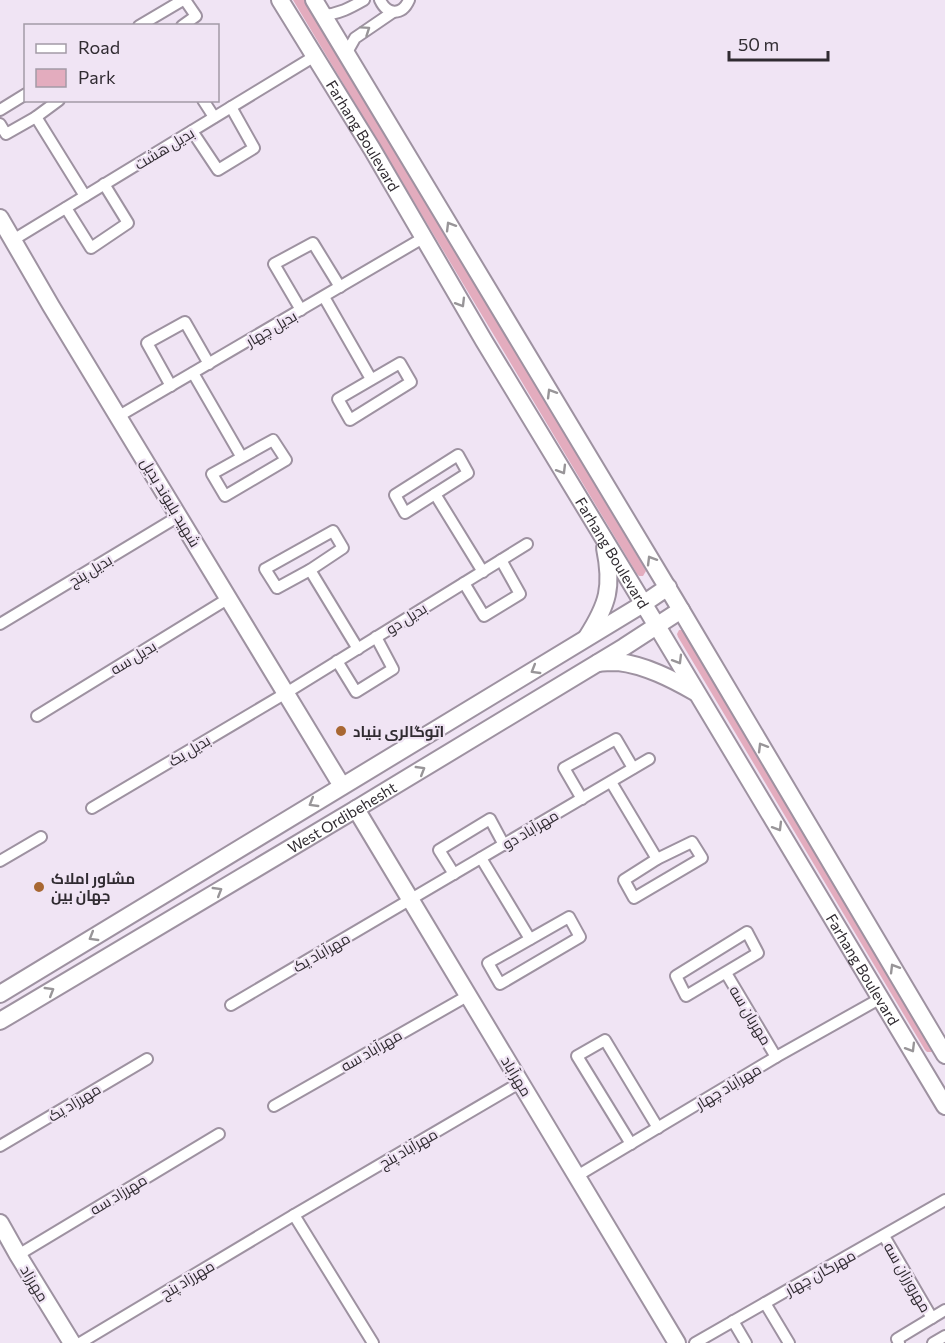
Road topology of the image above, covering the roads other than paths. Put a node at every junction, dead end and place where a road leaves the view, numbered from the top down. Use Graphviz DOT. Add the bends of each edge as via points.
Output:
graph roads {
  1 [pos="184,0"];
  2 [pos="280,0"];
  3 [pos="314,0"];
  4 [pos="364,0"];
  5 [pos="380,0"];
  6 [pos="408,0"];
  7 [pos="393,12"];
  8 [pos="323,15"];
  9 [pos="142,24"];
  10 [pos="186,24"];
  11 [pos="346,54"];
  12 [pos="315,56"];
  13 [pos="24,95"];
  14 [pos="56,102"];
  15 [pos="204,102"];
  16 [pos="231,107"];
  17 [pos="0,110"];
  18 [pos="36,117"];
  19 [pos="214,117"];
  20 [pos="0,124"];
  21 [pos="192,131"];
  22 [pos="104,184"];
  23 [pos="85,196"];
  24 [pos="66,208"];
  25 [pos="0,218"];
  26 [pos="423,238"];
  27 [pos="13,240"];
  28 [pos="340,287"];
  29 [pos="324,297"];
  30 [pos="301,310"];
  31 [pos="209,364"];
  32 [pos="192,373"];
  33 [pos="371,379"];
  34 [pos="171,386"];
  35 [pos="119,417"];
  36 [pos="241,456"];
  37 [pos="435,494"];
  38 [pos="179,516"];
  39 [pos="603,538"];
  40 [pos="527,544"];
  41 [pos="501,560"];
  42 [pos="310,570"];
  43 [pos="483,572"];
  44 [pos="464,583"];
  45 [pos="668,587"];
  46 [pos="229,598"];
  47 [pos="643,604"];
  48 [pos="681,610"];
  49 [pos="0,624"];
  50 [pos="657,626"];
  51 [pos="376,637"];
  52 [pos="585,640"];
  53 [pos="358,649"];
  54 [pos="337,661"];
  55 [pos="597,663"];
  56 [pos="286,693"];
  57 [pos="699,694"];
  58 [pos="37,716"];
  59 [pos="649,759"];
  60 [pos="633,768"];
  61 [pos="610,782"];
  62 [pos="342,786"];
  63 [pos="582,799"];
  64 [pos="92,808"];
  65 [pos="356,809"];
  66 [pos="41,837"];
  67 [pos="504,845"];
  68 [pos="481,858"];
  69 [pos="657,859"];
  70 [pos="0,861"];
  71 [pos="454,874"];
  72 [pos="411,899"];
  73 [pos="120,921"];
  74 [pos="530,939"];
  75 [pos="133,942"];
  76 [pos="726,974"];
  77 [pos="0,994"];
  78 [pos="469,995"];
  79 [pos="881,998"];
  80 [pos="231,1005"];
  81 [pos="0,1021"];
  82 [pos="945,1055"];
  83 [pos="776,1057"];
  84 [pos="147,1059"];
  85 [pos="945,1071"];
  86 [pos="930,1080"];
  87 [pos="521,1082"];
  88 [pos="274,1106"];
  89 [pos="945,1106"];
  90 [pos="658,1128"];
  91 [pos="219,1134"];
  92 [pos="631,1144"];
  93 [pos="0,1146"];
  94 [pos="577,1176"];
  95 [pos="945,1200"];
  96 [pos="294,1215"];
  97 [pos="0,1223"];
  98 [pos="884,1236"];
  99 [pos="18,1255"];
  100 [pos="765,1303"];
  101 [pos="945,1310"];
  102 [pos="932,1318"];
  103 [pos="733,1321"];
  104 [pos="945,1336"];
  105 [pos="72,1343"];
  106 [pos="80,1343"];
  107 [pos="373,1343"];
  108 [pos="677,1343"];
  109 [pos="695,1343"];
  110 [pos="746,1343"];
  111 [pos="789,1343"];
  112 [pos="899,1343"];
  113 [pos="933,1343"];
  1 -- 9 [label="street"];
  1 -- 10 [label="street" via="196,16"];
  2 -- 12 [label="main road, Farhang Boulevard"];
  3 -- 8 [label="main road, Farhang Boulevard"];
  4 -- 8 [label="street" via="337,14"];
  5 -- 7 [label="street" via="384,8"];
  6 -- 7 [label="street" via="406,6"];
  11 -- 7 [label="street, one-way" via="355,38"];
  8 -- 11 [label="main road, Farhang Boulevard"];
  45 -- 11 [label="main road, Farhang Boulevard, one-way"];
  12 -- 16 [label="street, بدیل هشت"];
  12 -- 26 [label="main road, Farhang Boulevard"];
  13 -- 17 [label="street"];
  14 -- 18 [label="street"];
  15 -- 19 [label="street"];
  16 -- 19 [label="street, بدیل هشت"];
  16 -- 21 [label="street" via="254,148 245,154 218,170"];
  18 -- 20 [label="street" via="6,134"];
  18 -- 23 [label="street"];
  19 -- 21 [label="street, بدیل هشت"];
  21 -- 22 [label="street, بدیل هشت"];
  22 -- 23 [label="street, بدیل هشت"];
  22 -- 24 [label="street" via="128,223 91,248"];
  23 -- 24 [label="street, بدیل هشت"];
  24 -- 27 [label="street, بدیل هشت"];
  25 -- 27 [label="main road, شهید بلیوند بدیل"];
  26 -- 28 [label="street, بدیل چهار"];
  26 -- 39 [label="main road, Farhang Boulevard, one-way"];
  27 -- 35 [label="main road, شهید بلیوند بدیل"];
  28 -- 29 [label="street, بدیل چهار"];
  28 -- 30 [label="street" via="313,243 274,264"];
  29 -- 30 [label="street, بدیل چهار"];
  29 -- 33 [label="street"];
  30 -- 31 [label="street, بدیل چهار"];
  31 -- 32 [label="street, بدیل چهار"];
  31 -- 34 [label="street" via="185,322 147,344"];
  32 -- 34 [label="street, بدیل چهار"];
  32 -- 36 [label="street"];
  33 -- 33 [label="street" via="338,399 350,420 411,382 400,363"];
  34 -- 35 [label="street, بدیل چهار"];
  35 -- 38 [label="main road, شهید بلیوند بدیل"];
  36 -- 36 [label="street" via="212,474 225,496 286,460 273,440"];
  37 -- 37 [label="street" via="405,513 395,495 458,455 468,473"];
  37 -- 43 [label="street"];
  38 -- 46 [label="main road, شهید بلیوند بدیل"];
  38 -- 49 [label="street, بدیل پنج"];
  39 -- 47 [label="main road, Farhang Boulevard"];
  39 -- 52 [label="main road" via="609,566 608,592 602,613"];
  40 -- 41 [label="street, بدیل دو"];
  41 -- 43 [label="street, بدیل دو"];
  41 -- 44 [label="street" via="520,594 484,616"];
  42 -- 42 [label="street" via="277,588 265,569 333,531 342,548"];
  42 -- 53 [label="street"];
  43 -- 44 [label="street, بدیل دو"];
  44 -- 51 [label="street, بدیل دو"];
  45 -- 47 [label="main road, West Ordibehesht"];
  45 -- 48 [label="main road, Farhang Boulevard"];
  46 -- 56 [label="main road, شهید بلیوند بدیل"];
  46 -- 58 [label="street, بدیل سه"];
  47 -- 50 [label="main road, Farhang Boulevard"];
  47 -- 52 [label="main road, West Ordibehesht"];
  48 -- 50 [label="main road, West Ordibehesht"];
  82 -- 48 [label="main road, Farhang Boulevard, one-way"];
  50 -- 55 [label="main road, West Ordibehesht"];
  50 -- 57 [label="main road, Farhang Boulevard, one-way"];
  51 -- 53 [label="street, بدیل دو"];
  51 -- 54 [label="street" via="393,669 384,675 356,692"];
  52 -- 62 [label="main road, West Ordibehesht, one-way"];
  53 -- 54 [label="street, بدیل دو"];
  54 -- 56 [label="street, بدیل دو"];
  55 -- 57 [label="main road" via="636,666"];
  65 -- 55 [label="main road, West Ordibehesht, one-way"];
  56 -- 62 [label="main road, شهید بلیوند بدیل"];
  56 -- 64 [label="street, بدیل یک"];
  57 -- 79 [label="main road, Farhang Boulevard, one-way"];
  59 -- 60 [label="street, مهرآباد دو"];
  60 -- 61 [label="street, مهرآباد دو"];
  60 -- 63 [label="street" via="616,739 564,768"];
  61 -- 63 [label="street, مهرآباد دو"];
  61 -- 69 [label="street"];
  62 -- 73 [label="main road, West Ordibehesht, one-way"];
  63 -- 67 [label="street, مهرآباد دو"];
  65 -- 72 [label="main road, مهرآباد"];
  75 -- 65 [label="main road, West Ordibehesht, one-way"];
  66 -- 70 [label="street"];
  67 -- 68 [label="street, مهرآباد دو"];
  67 -- 71 [label="street" via="490,819 439,850"];
  68 -- 71 [label="street, مهرآباد دو"];
  68 -- 74 [label="street"];
  69 -- 69 [label="street" via="624,880 634,898 702,858 692,842"];
  71 -- 72 [label="street, مهرآباد دو"];
  72 -- 78 [label="main road, مهرآباد"];
  72 -- 80 [label="street, مهرآباد یک"];
  73 -- 75 [label="main road"];
  73 -- 77 [label="main road, West Ordibehesht, one-way"];
  74 -- 74 [label="street" via="488,963 500,984 580,937 569,917"];
  81 -- 75 [label="main road, West Ordibehesht, one-way"];
  76 -- 76 [label="street" via="686,996 676,976 747,932 758,953"];
  76 -- 83 [label="street, مهربان سه"];
  78 -- 87 [label="main road, مهرآباد"];
  78 -- 88 [label="street, مهرآباد سه"];
  79 -- 83 [label="street, مهرآباد چهار"];
  79 -- 86 [label="main road, Farhang Boulevard, one-way"];
  83 -- 90 [label="street, مهرآباد چهار"];
  84 -- 93 [label="street, مهرزاد یک"];
  85 -- 86 [label="main road"];
  86 -- 89 [label="main road, Farhang Boulevard"];
  87 -- 94 [label="main road, مهرآباد"];
  87 -- 96 [label="street, مهرآباد پنج"];
  90 -- 92 [label="street, مهرآباد چهار"];
  90 -- 92 [label="street" via="605,1040 578,1056"];
  91 -- 99 [label="street, مهرزاد سه"];
  92 -- 94 [label="street, مهرآباد چهار"];
  94 -- 108 [label="main road, مهرآباد"];
  95 -- 98 [label="street, مهرگان چهار"];
  96 -- 106 [label="street, مهرزاد پنج"];
  96 -- 107 [label="street"];
  97 -- 99 [label="main road, مهرزاد"];
  98 -- 100 [label="street, مهرگان چهار"];
  98 -- 102 [label="street, مهرورزان سه"];
  99 -- 105 [label="main road, مهرزاد"];
  100 -- 103 [label="street, مهرگان چهار"];
  100 -- 111 [label="street"];
  101 -- 102 [label="street"];
  102 -- 112 [label="street" via="897,1339"];
  103 -- 109 [label="street, مهرگان چهار"];
  103 -- 110 [label="street"];
  104 -- 113 [label="street"];
}
